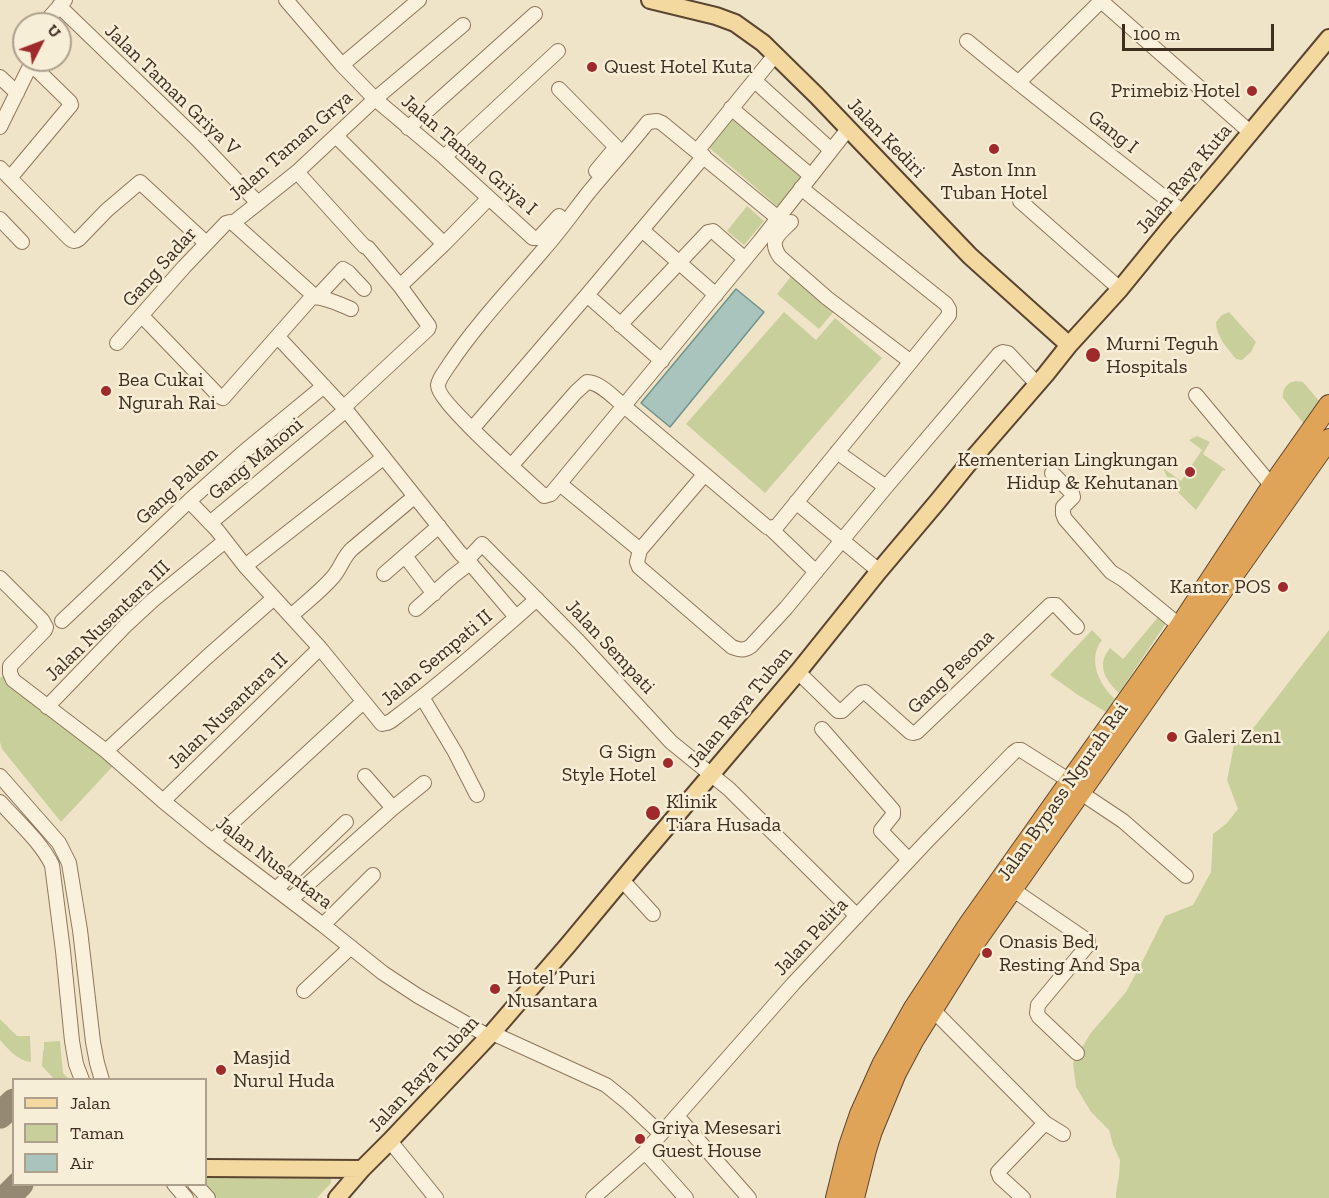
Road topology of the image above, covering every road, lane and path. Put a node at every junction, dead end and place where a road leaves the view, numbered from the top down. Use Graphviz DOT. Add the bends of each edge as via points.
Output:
graph roads {
  1 [pos="419,0"];
  2 [pos="650,0"];
  3 [pos="1101,0"];
  4 [pos="62,3"];
  5 [pos="294,3"];
  6 [pos="535,14"];
  7 [pos="463,25"];
  8 [pos="1329,38"];
  9 [pos="967,41"];
  10 [pos="558,51"];
  11 [pos="776,55"];
  12 [pos="342,65"];
  13 [pos="27,72"];
  14 [pos="42,72"];
  15 [pos="0,77"];
  16 [pos="755,81"];
  17 [pos="1018,83"];
  18 [pos="559,89"];
  19 [pos="17,93"];
  20 [pos="375,99"];
  21 [pos="731,108"];
  22 [pos="0,127"];
  23 [pos="408,128"];
  24 [pos="848,129"];
  25 [pos="1251,133"];
  26 [pos="336,136"];
  27 [pos="831,150"];
  28 [pos="700,154"];
  29 [pos="444,157"];
  30 [pos="297,171"];
  31 [pos="5,173"];
  32 [pos="810,175"];
  33 [pos="801,188"];
  34 [pos="489,198"];
  35 [pos="1020,201"];
  36 [pos="257,202"];
  37 [pos="1183,212"];
  38 [pos="0,219"];
  39 [pos="785,220"];
  40 [pos="233,222"];
  41 [pos="642,230"];
  42 [pos="548,234"];
  43 [pos="22,242"];
  44 [pos="206,243"];
  45 [pos="444,244"];
  46 [pos="745,259"];
  47 [pos="678,262"];
  48 [pos="400,286"];
  49 [pos="364,289"];
  50 [pos="1120,289"];
  51 [pos="716,294"];
  52 [pos="587,295"];
  53 [pos="314,297"];
  54 [pos="351,309"];
  55 [pos="142,316"];
  56 [pos="621,325"];
  57 [pos="278,337"];
  58 [pos="117,343"];
  59 [pos="1069,345"];
  60 [pos="662,361"];
  61 [pos="911,362"];
  62 [pos="1037,384"];
  63 [pos="324,386"];
  64 [pos="1196,395"];
  65 [pos="1329,405"];
  66 [pos="624,406"];
  67 [pos="344,409"];
  68 [pos="472,429"];
  69 [pos="1325,435"];
  70 [pos="837,452"];
  71 [pos="383,458"];
  72 [pos="511,466"];
  73 [pos="1052,473"];
  74 [pos="704,475"];
  75 [pos="560,484"];
  76 [pos="1272,486"];
  77 [pos="886,487"];
  78 [pos="414,497"];
  79 [pos="189,501"];
  80 [pos="796,502"];
  81 [pos="210,523"];
  82 [pos="439,526"];
  83 [pos="770,528"];
  84 [pos="842,540"];
  85 [pos="225,541"];
  86 [pos="640,550"];
  87 [pos="405,556"];
  88 [pos="468,562"];
  89 [pos="245,566"];
  90 [pos="879,571"];
  91 [pos="816,572"];
  92 [pos="384,574"];
  93 [pos="0,578"];
  94 [pos="434,594"];
  95 [pos="274,598"];
  96 [pos="537,598"];
  97 [pos="416,609"];
  98 [pos="291,616"];
  99 [pos="516,616"];
  100 [pos="62,621"];
  101 [pos="1180,626"];
  102 [pos="1077,627"];
  103 [pos="320,648"];
  104 [pos="798,672"];
  105 [pos="422,697"];
  106 [pos="363,702"];
  107 [pos="47,707"];
  108 [pos="822,729"];
  109 [pos="106,752"];
  110 [pos="712,775"];
  111 [pos="365,776"];
  112 [pos="2,782"];
  113 [pos="424,783"];
  114 [pos="1075,787"];
  115 [pos="477,795"];
  116 [pos="163,801"];
  117 [pos="0,802"];
  118 [pos="393,808"];
  119 [pos="345,822"];
  120 [pos="212,841"];
  121 [pos="909,860"];
  122 [pos="373,875"];
  123 [pos="1186,876"];
  124 [pos="622,880"];
  125 [pos="276,889"];
  126 [pos="1012,889"];
  127 [pos="290,900"];
  128 [pos="653,914"];
  129 [pos="857,916"];
  130 [pos="323,925"];
  131 [pos="351,947"];
  132 [pos="304,991"];
  133 [pos="89,1006"];
  134 [pos="69,1009"];
  135 [pos="933,1010"];
  136 [pos="490,1034"];
  137 [pos="1077,1053"];
  138 [pos="81,1078"];
  139 [pos="101,1078"];
  140 [pos="677,1116"];
  141 [pos="1045,1123"];
  142 [pos="661,1134"];
  143 [pos="1063,1134"];
  144 [pos="390,1142"];
  145 [pos="645,1152"];
  146 [pos="207,1168"];
  147 [pos="362,1169"];
  148 [pos="175,1186"];
  149 [pos="196,1186"];
  150 [pos="186,1198"];
  151 [pos="208,1198"];
  152 [pos="337,1198"];
  153 [pos="436,1198"];
  154 [pos="593,1198"];
  155 [pos="686,1198"];
  156 [pos="749,1198"];
  157 [pos="836,1198"];
  158 [pos="854,1198"];
  159 [pos="1023,1198"];
  1 -- 12 [label="street"];
  2 -- 11 [label="main road, Jalan Kediri" via="735,23"];
  3 -- 17 [label="street"];
  3 -- 25 [label="street"];
  4 -- 36 [label="street, Jalan Taman Griya V"];
  5 -- 12 [label="street, Jalan Taman Griya I"];
  6 -- 23 [label="street"];
  7 -- 20 [label="street, Jalan Taman Grya"];
  8 -- 25 [label="main road, Jalan Raya Kuta"];
  9 -- 17 [label="street, Gang I"];
  10 -- 29 [label="street"];
  11 -- 16 [label="street"];
  11 -- 24 [label="main road, Jalan Kediri"];
  12 -- 20 [label="street, Jalan Taman Griya I"];
  13 -- 19 [label="street"];
  14 -- 31 [label="street" via="71,105"];
  15 -- 19 [label="street"];
  16 -- 21 [label="street"];
  16 -- 27 [label="street"];
  17 -- 37 [label="street, Gang I"];
  18 -- 42 [label="street" via="616,147"];
  19 -- 22 [label="street"];
  20 -- 23 [label="street, Jalan Taman Griya I"];
  20 -- 26 [label="street, Jalan Taman Grya"];
  21 -- 28 [label="street"];
  21 -- 32 [label="street"];
  23 -- 29 [label="street, Jalan Taman Griya I"];
  24 -- 27 [label="street"];
  24 -- 59 [label="main road, Jalan Kediri" via="970,256"];
  25 -- 37 [label="main road, Jalan Raya Kuta"];
  26 -- 30 [label="street, Jalan Taman Grya"];
  26 -- 45 [label="street"];
  27 -- 32 [label="street"];
  28 -- 39 [label="street"];
  28 -- 41 [label="street"];
  28 -- 42 [label="street" via="662,123 648,123"];
  29 -- 34 [label="street, Jalan Taman Griya I"];
  30 -- 36 [label="street, Jalan Taman Grya"];
  30 -- 48 [label="street"];
  31 -- 44 [label="street" via="72,240 79,239 140,182"];
  32 -- 33 [label="street"];
  33 -- 39 [label="street"];
  33 -- 61 [label="street" via="946,304 949,315"];
  34 -- 42 [label="street, Jalan Taman Griya I" via="533,238"];
  34 -- 45 [label="street"];
  35 -- 50 [label="street"];
  36 -- 40 [label="street, Jalan Taman Grya"];
  37 -- 50 [label="main road, Jalan Raya Kuta"];
  38 -- 43 [label="street"];
  39 -- 46 [label="street"];
  39 -- 61 [label="street" via="774,244 780,257"];
  40 -- 44 [label="street, Gang Sadar"];
  40 -- 53 [label="street, Jalan Taman Grya"];
  41 -- 47 [label="street"];
  41 -- 52 [label="street"];
  42 -- 68 [label="street" via="454,357 438,385 451,407"];
  44 -- 55 [label="street, Gang Sadar"];
  45 -- 48 [label="street"];
  46 -- 47 [label="street" via="710,231"];
  46 -- 51 [label="street"];
  47 -- 51 [label="street"];
  47 -- 56 [label="street"];
  48 -- 67 [label="street, Gang Mahoni" via="429,327"];
  49 -- 53 [label="street" via="343,269"];
  50 -- 59 [label="main road, Jalan Raya Kuta"];
  51 -- 60 [label="street"];
  52 -- 56 [label="street"];
  52 -- 68 [label="street"];
  53 -- 54 [label="street"];
  53 -- 57 [label="street"];
  55 -- 57 [label="street" via="223,398"];
  55 -- 58 [label="street, Gang Sadar"];
  56 -- 60 [label="street"];
  57 -- 63 [label="street"];
  59 -- 62 [label="main road, Jalan Raya Tuban"];
  60 -- 66 [label="street"];
  61 -- 70 [label="street"];
  62 -- 77 [label="street" via="1008,353 999,354"];
  62 -- 90 [label="main road, Jalan Raya Tuban"];
  63 -- 67 [label="street"];
  63 -- 79 [label="street, Gang Palem"];
  64 -- 76 [label="street"];
  65 -- 69 [label="highway, Jalan Bypass Ngurah Rai"];
  66 -- 72 [label="street" via="587,382"];
  66 -- 74 [label="street"];
  66 -- 75 [label="street"];
  67 -- 71 [label="street"];
  67 -- 81 [label="street, Gang Mahoni"];
  68 -- 72 [label="street"];
  69 -- 76 [label="highway, Jalan Bypass Ngurah Rai"];
  69 -- 114 [label="highway, Jalan Bypass Ngurah Rai" via="1092,775"];
  70 -- 77 [label="street"];
  70 -- 80 [label="street"];
  71 -- 78 [label="street"];
  71 -- 89 [label="street"];
  72 -- 75 [label="street" via="544,496"];
  73 -- 101 [label="street" via="1072,493 1063,507 1065,519 1111,572"];
  74 -- 83 [label="street"];
  74 -- 86 [label="street"];
  75 -- 86 [label="street"];
  76 -- 101 [label="highway, Jalan Bypass Ngurah Rai"];
  77 -- 84 [label="street"];
  78 -- 82 [label="street"];
  78 -- 98 [label="street" via="352,549 332,578"];
  79 -- 81 [label="street"];
  79 -- 100 [label="street, Gang Palem"];
  80 -- 83 [label="street" via="777,526"];
  80 -- 84 [label="street"];
  81 -- 85 [label="street, Gang Mahoni"];
  82 -- 87 [label="street"];
  82 -- 88 [label="street"];
  83 -- 91 [label="street"];
  84 -- 90 [label="street"];
  84 -- 91 [label="street"];
  85 -- 89 [label="street, Gang Mahoni"];
  85 -- 107 [label="street, Jalan Nusantara III" via="127,624"];
  86 -- 91 [label="street" via="639,567 740,650 751,646"];
  87 -- 92 [label="street"];
  87 -- 94 [label="street"];
  88 -- 94 [label="street"];
  88 -- 96 [label="street, Jalan Sempati" via="482,544"];
  88 -- 99 [label="street"];
  89 -- 95 [label="street, Gang Mahoni"];
  90 -- 104 [label="main road, Jalan Raya Tuban"];
  93 -- 107 [label="street, Jalan Nusantara" via="46,627 10,669 13,680"];
  94 -- 97 [label="street"];
  95 -- 98 [label="street, Gang Mahoni"];
  95 -- 109 [label="street"];
  96 -- 99 [label="street, Jalan Sempati II"];
  96 -- 110 [label="street, Jalan Sempati" via="671,742"];
  98 -- 103 [label="street, Gang Mahoni"];
  99 -- 105 [label="street, Jalan Sempati II"];
  101 -- 114 [label="highway, Jalan Bypass Ngurah Rai"];
  102 -- 104 [label="street, Gang Pesona" via="1061,608 1050,605 913,734 865,692 838,711"];
  103 -- 106 [label="street, Gang Mahoni"];
  103 -- 116 [label="street, Jalan Nusantara II"];
  104 -- 110 [label="main road, Jalan Raya Tuban"];
  105 -- 106 [label="street, Jalan Sempati II" via="384,724"];
  105 -- 115 [label="street"];
  106 -- 120 [label="street"];
  107 -- 109 [label="street, Jalan Nusantara"];
  108 -- 121 [label="street" via="893,810 880,830"];
  109 -- 116 [label="street, Jalan Nusantara"];
  110 -- 124 [label="main road, Jalan Raya Tuban"];
  110 -- 129 [label="street, Jalan Sempati"];
  111 -- 118 [label="street"];
  112 -- 133 [label="street" via="59,843 69,863"];
  113 -- 118 [label="street"];
  114 -- 121 [label="street, Jalan Pelita" via="1017,750"];
  114 -- 123 [label="street" via="1123,821"];
  114 -- 126 [label="highway, Jalan Bypass Ngurah Rai"];
  114 -- 157 [label="highway, Jalan Bypass Ngurah Rai" via="969,924 897,1037 860,1114"];
  116 -- 120 [label="street, Jalan Nusantara"];
  117 -- 134 [label="street" via="52,865"];
  118 -- 127 [label="street"];
  119 -- 125 [label="street"];
  120 -- 125 [label="street, Jalan Nusantara"];
  121 -- 129 [label="street, Jalan Pelita"];
  122 -- 130 [label="street"];
  124 -- 128 [label="street"];
  124 -- 136 [label="main road, Jalan Raya Tuban"];
  125 -- 127 [label="street, Jalan Nusantara"];
  126 -- 135 [label="highway, Jalan Bypass Ngurah Rai"];
  126 -- 137 [label="street" via="1088,941 1038,1005 1037,1013"];
  127 -- 130 [label="street, Jalan Nusantara"];
  129 -- 140 [label="street, Jalan Pelita"];
  130 -- 131 [label="street, Jalan Nusantara"];
  131 -- 132 [label="street"];
  131 -- 136 [label="street, Jalan Nusantara" via="418,996"];
  133 -- 134 [label="street"];
  133 -- 139 [label="street"];
  134 -- 138 [label="street"];
  135 -- 141 [label="street"];
  135 -- 158 [label="highway, Jalan Bypass Ngurah Rai" via="886,1095"];
  136 -- 142 [label="street, Jalan Nusantara" via="606,1085"];
  136 -- 144 [label="main road, Jalan Raya Tuban"];
  140 -- 142 [label="street, Jalan Pelita"];
  140 -- 156 [label="street"];
  141 -- 143 [label="street"];
  141 -- 159 [label="street" via="998,1172"];
  142 -- 145 [label="street, Jalan Pelita"];
  144 -- 147 [label="main road, Jalan Raya Tuban"];
  144 -- 153 [label="street"];
  145 -- 154 [label="street, Jalan Pelita"];
  145 -- 155 [label="street"];
  146 -- 147 [label="main road"];
  147 -- 152 [label="main road, Jalan Raya Tuban"];
  148 -- 150 [label="street"];
  149 -- 151 [label="street"];
}
